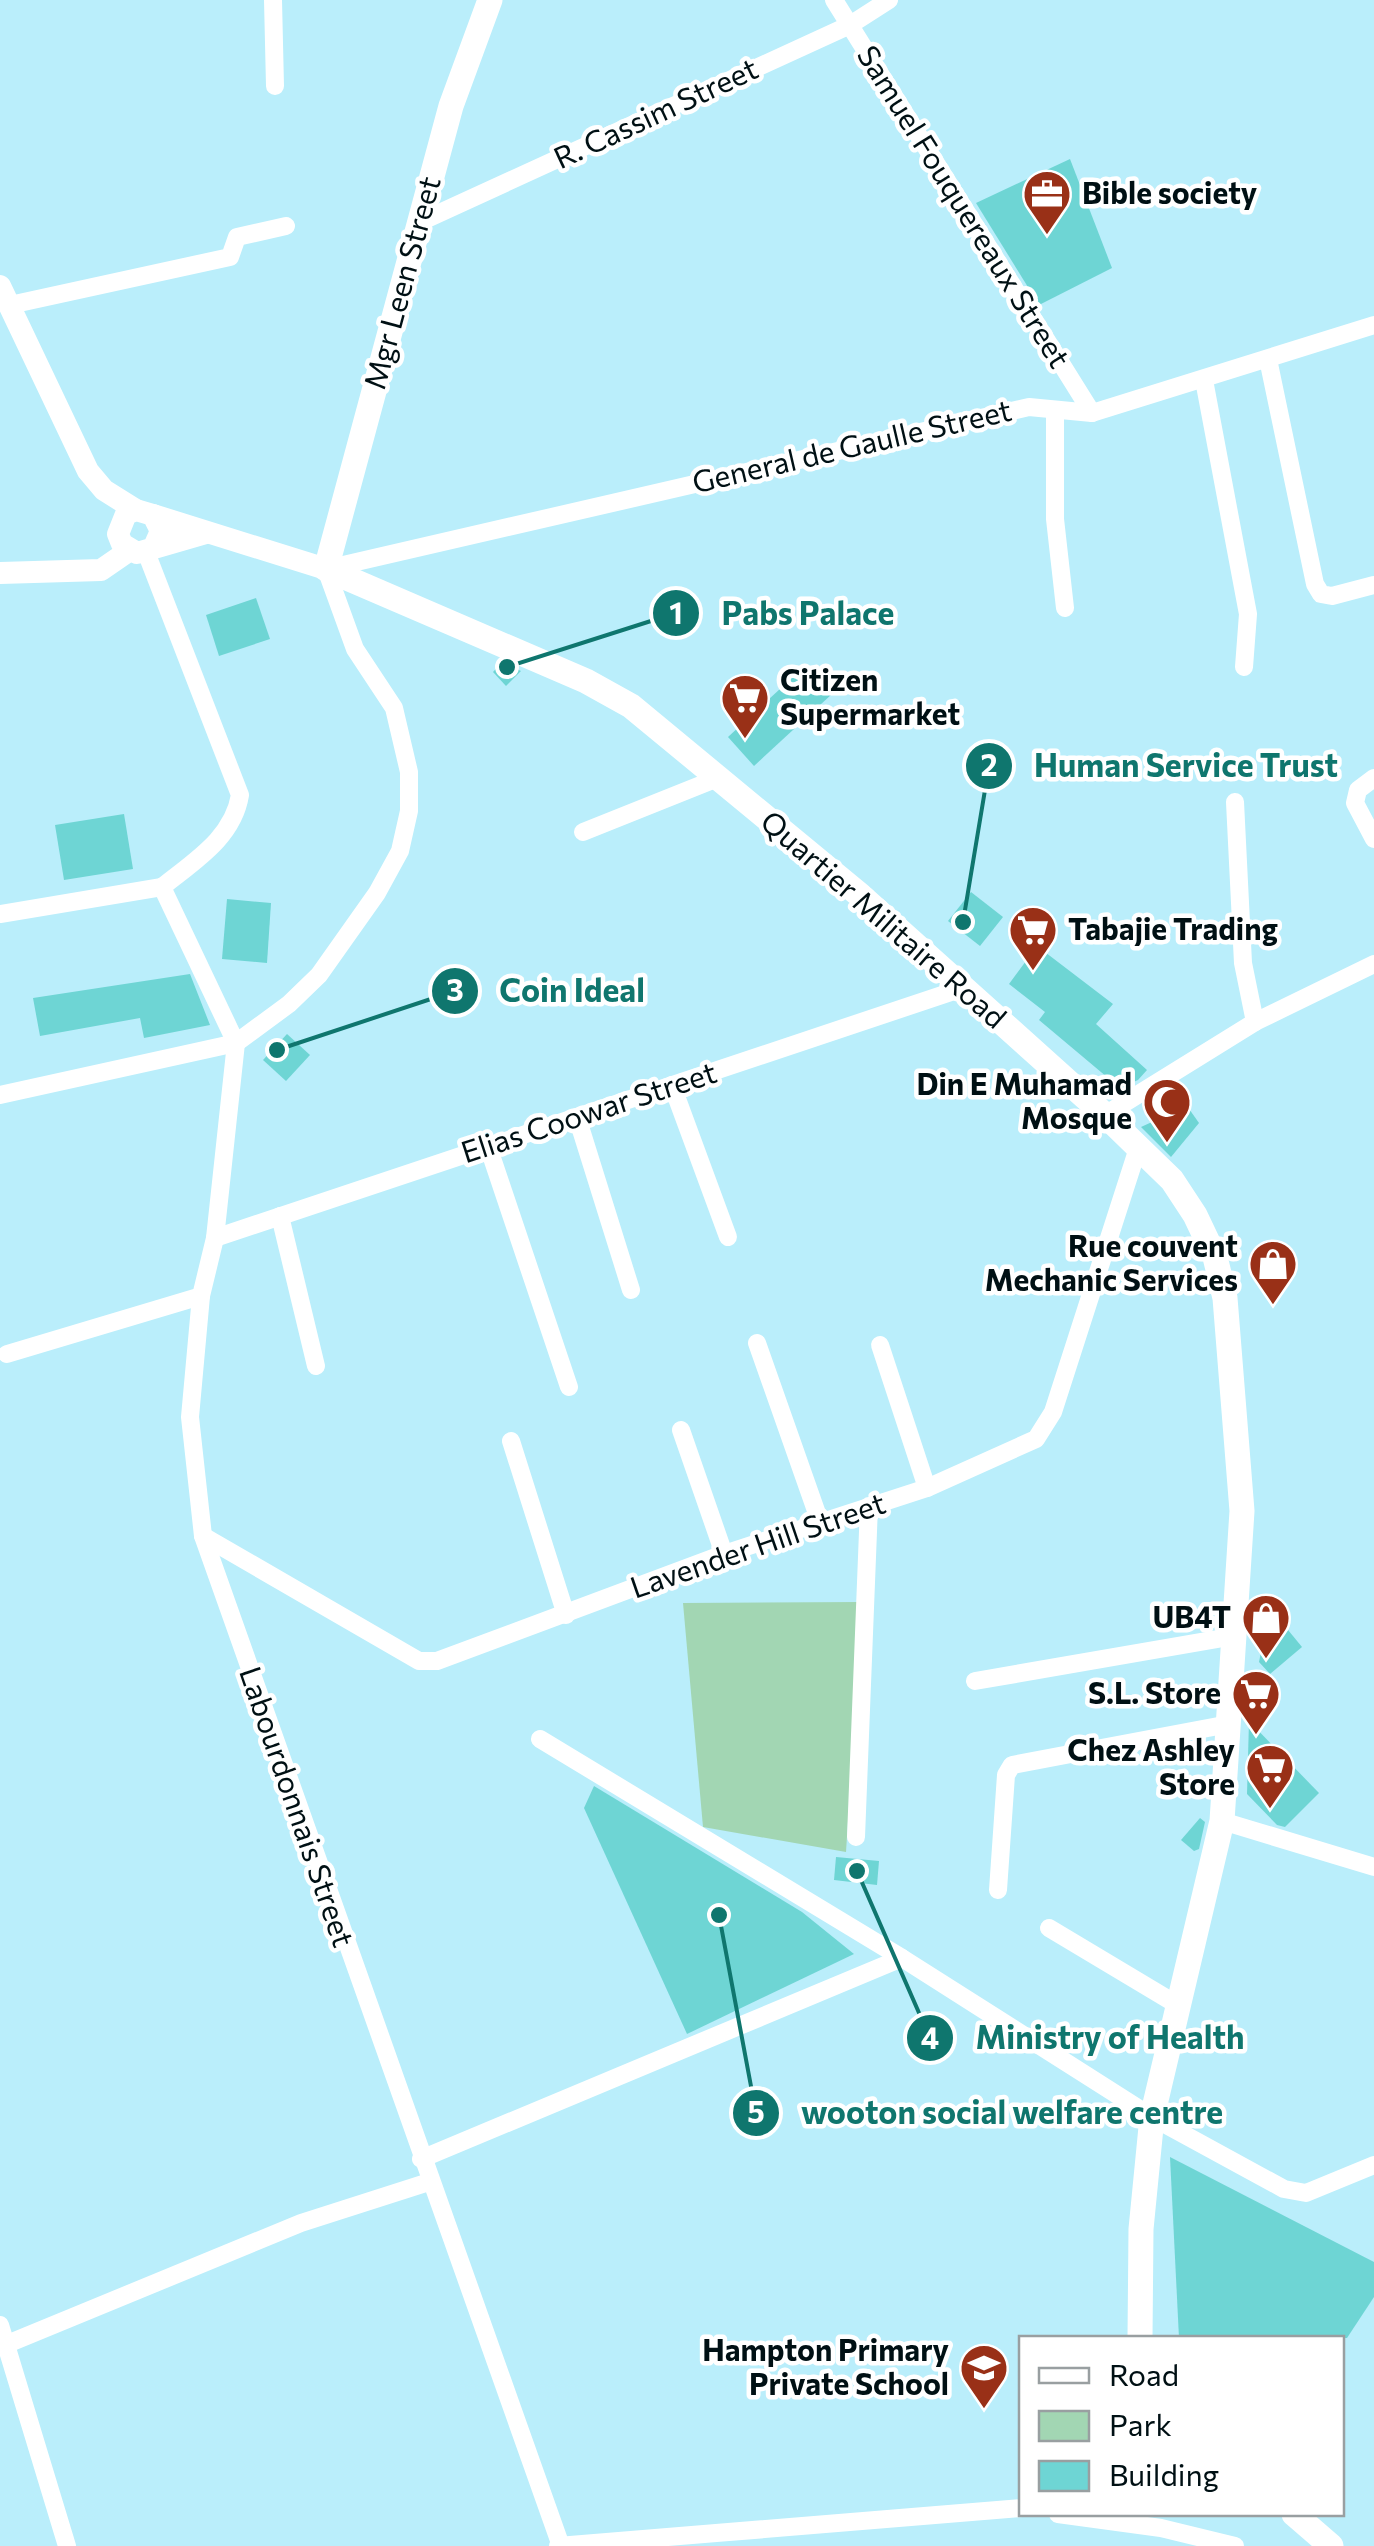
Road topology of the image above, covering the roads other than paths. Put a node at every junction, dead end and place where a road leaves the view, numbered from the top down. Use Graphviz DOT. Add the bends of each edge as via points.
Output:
graph roads {
  1 [pos="273,0"];
  2 [pos="490,0"];
  3 [pos="834,0"];
  4 [pos="889,0"];
  5 [pos="850,24"];
  6 [pos="275,86"];
  7 [pos="420,222"];
  8 [pos="286,226"];
  9 [pos="5,296"];
  10 [pos="1374,325"];
  11 [pos="1268,359"];
  12 [pos="1204,380"];
  13 [pos="1055,410"];
  14 [pos="1092,414"];
  15 [pos="144,512"];
  16 [pos="206,533"];
  17 [pos="143,550"];
  18 [pos="326,568"];
  19 [pos="0,572"];
  20 [pos="1374,585"];
  21 [pos="1065,608"];
  22 [pos="1244,667"];
  23 [pos="718,778"];
  24 [pos="1374,778"];
  25 [pos="1235,802"];
  26 [pos="583,832"];
  27 [pos="1374,839"];
  28 [pos="162,888"];
  29 [pos="0,914"];
  30 [pos="1374,964"];
  31 [pos="963,988"];
  32 [pos="1256,1022"];
  33 [pos="236,1043"];
  34 [pos="672,1085"];
  35 [pos="0,1095"];
  36 [pos="1105,1115"];
  37 [pos="577,1117"];
  38 [pos="488,1146"];
  39 [pos="1138,1148"];
  40 [pos="280,1216"];
  41 [pos="728,1236"];
  42 [pos="215,1238"];
  43 [pos="631,1290"];
  44 [pos="201,1296"];
  45 [pos="756,1343"];
  46 [pos="880,1345"];
  47 [pos="8,1354"];
  48 [pos="316,1366"];
  49 [pos="569,1387"];
  50 [pos="681,1430"];
  51 [pos="511,1441"];
  52 [pos="928,1488"];
  53 [pos="869,1506"];
  54 [pos="820,1522"];
  55 [pos="203,1536"];
  56 [pos="724,1554"];
  57 [pos="566,1615"];
  58 [pos="1235,1636"];
  59 [pos="975,1681"];
  60 [pos="1230,1724"];
  61 [pos="540,1739"];
  62 [pos="1222,1821"];
  63 [pos="856,1836"];
  64 [pos="1374,1867"];
  65 [pos="998,1890"];
  66 [pos="1049,1928"];
  67 [pos="902,1958"];
  68 [pos="1176,2004"];
  69 [pos="1152,2117"];
  70 [pos="420,2159"];
  71 [pos="1374,2164"];
  72 [pos="428,2182"];
  73 [pos="0,2324"];
  74 [pos="1140,2336"];
  75 [pos="3,2346"];
  76 [pos="1019,2506"];
  77 [pos="1296,2516"];
  78 [pos="1110,2517"];
  79 [pos="67,2546"];
  80 [pos="560,2546"];
  81 [pos="1235,2546"];
  82 [pos="1331,2546"];
  1 -- 6 [label="street"];
  2 -- 7 [label="main road, Mgr Leen Street" via="451,106"];
  3 -- 5 [label="street, Samuel Fouquereaux Street"];
  4 -- 5 [label="street, R. Cassim Street"];
  5 -- 7 [label="street, R. Cassim Street"];
  5 -- 14 [label="street, Samuel Fouquereaux Street"];
  7 -- 18 [label="main road, Mgr Leen Street"];
  8 -- 9 [label="street" via="237,238 230,257"];
  9 -- 15 [label="street, Quartier Militaire Road" via="88,470 104,490"];
  10 -- 11 [label="street, General de Gaulle Street"];
  11 -- 12 [label="street, General de Gaulle Street"];
  11 -- 20 [label="street" via="1315,584 1332,596"];
  12 -- 14 [label="street, General de Gaulle Street"];
  12 -- 22 [label="street" via="1248,614"];
  13 -- 14 [label="street, General de Gaulle Street"];
  13 -- 18 [label="street, General de Gaulle Street" via="1029,407"];
  13 -- 21 [label="street"];
  15 -- 16 [label="street, Quartier Militaire Road"];
  15 -- 17 [label="street" via="161,531"];
  15 -- 17 [label="street" via="126,514 118,534"];
  16 -- 17 [label="street, Quartier Militaire Road"];
  16 -- 18 [label="street, Quartier Militaire Road"];
  17 -- 19 [label="street, Quartier Militaire Road" via="101,570"];
  17 -- 28 [label="street" via="240,795 226,834"];
  18 -- 23 [label="main road, Quartier Militaire Road" via="586,681 630,706"];
  18 -- 33 [label="street" via="355,649 394,708 409,772 409,811 400,851 377,893 319,975"];
  23 -- 26 [label="street"];
  23 -- 31 [label="main road, Quartier Militaire Road"];
  24 -- 27 [label="street" via="1358,790 1355,803"];
  25 -- 32 [label="street" via="1243,963"];
  28 -- 29 [label="street"];
  28 -- 33 [label="street"];
  30 -- 32 [label="street"];
  31 -- 34 [label="street, Elias Coowar Street"];
  31 -- 36 [label="main road, Quartier Militaire Road"];
  32 -- 36 [label="street"];
  33 -- 35 [label="street"];
  33 -- 42 [label="street, Labourdonnais Street"];
  34 -- 37 [label="street, Elias Coowar Street"];
  34 -- 41 [label="street"];
  36 -- 39 [label="main road, Quartier Militaire Road"];
  37 -- 38 [label="street, Elias Coowar Street"];
  37 -- 43 [label="street"];
  38 -- 40 [label="street, Elias Coowar Street"];
  38 -- 49 [label="street"];
  39 -- 52 [label="street, Lavender Hill Street" via="1053,1412 1036,1439"];
  39 -- 58 [label="main road, Quartier Militaire Road" via="1196,1215 1224,1298 1240,1449"];
  40 -- 42 [label="street, Elias Coowar Street"];
  40 -- 48 [label="street"];
  42 -- 44 [label="street, Labourdonnais Street"];
  44 -- 47 [label="street"];
  44 -- 55 [label="street, Labourdonnais Street" via="190,1417"];
  45 -- 54 [label="street"];
  46 -- 52 [label="street"];
  50 -- 56 [label="street"];
  51 -- 57 [label="street"];
  52 -- 53 [label="street, Lavender Hill Street"];
  53 -- 54 [label="street, Lavender Hill Street"];
  53 -- 63 [label="street"];
  54 -- 56 [label="street, Lavender Hill Street"];
  55 -- 57 [label="street, Lavender Hill Street" via="420,1662 466,1653"];
  55 -- 70 [label="street, Labourdonnais Street"];
  56 -- 57 [label="street, Lavender Hill Street"];
  58 -- 59 [label="street"];
  58 -- 60 [label="main road, Quartier Militaire Road"];
  60 -- 62 [label="main road, Quartier Militaire Road"];
  60 -- 65 [label="street" via="1012,1764"];
  61 -- 67 [label="street"];
  62 -- 64 [label="street"];
  62 -- 68 [label="main road, Quartier Militaire Road"];
  66 -- 68 [label="street"];
  67 -- 69 [label="street"];
  67 -- 70 [label="street"];
  68 -- 69 [label="main road, Quartier Militaire Road"];
  69 -- 71 [label="street" via="1295,2191 1306,2193"];
  69 -- 74 [label="main road, Quartier Militaire Road"];
  70 -- 72 [label="street, Labourdonnais Street"];
  72 -- 75 [label="street" via="301,2223"];
  72 -- 80 [label="street, Labourdonnais Street"];
  73 -- 75 [label="street"];
  75 -- 79 [label="street"];
  76 -- 80 [label="street"];
  77 -- 82 [label="main road"];
  78 -- 81 [label="street"];
}
